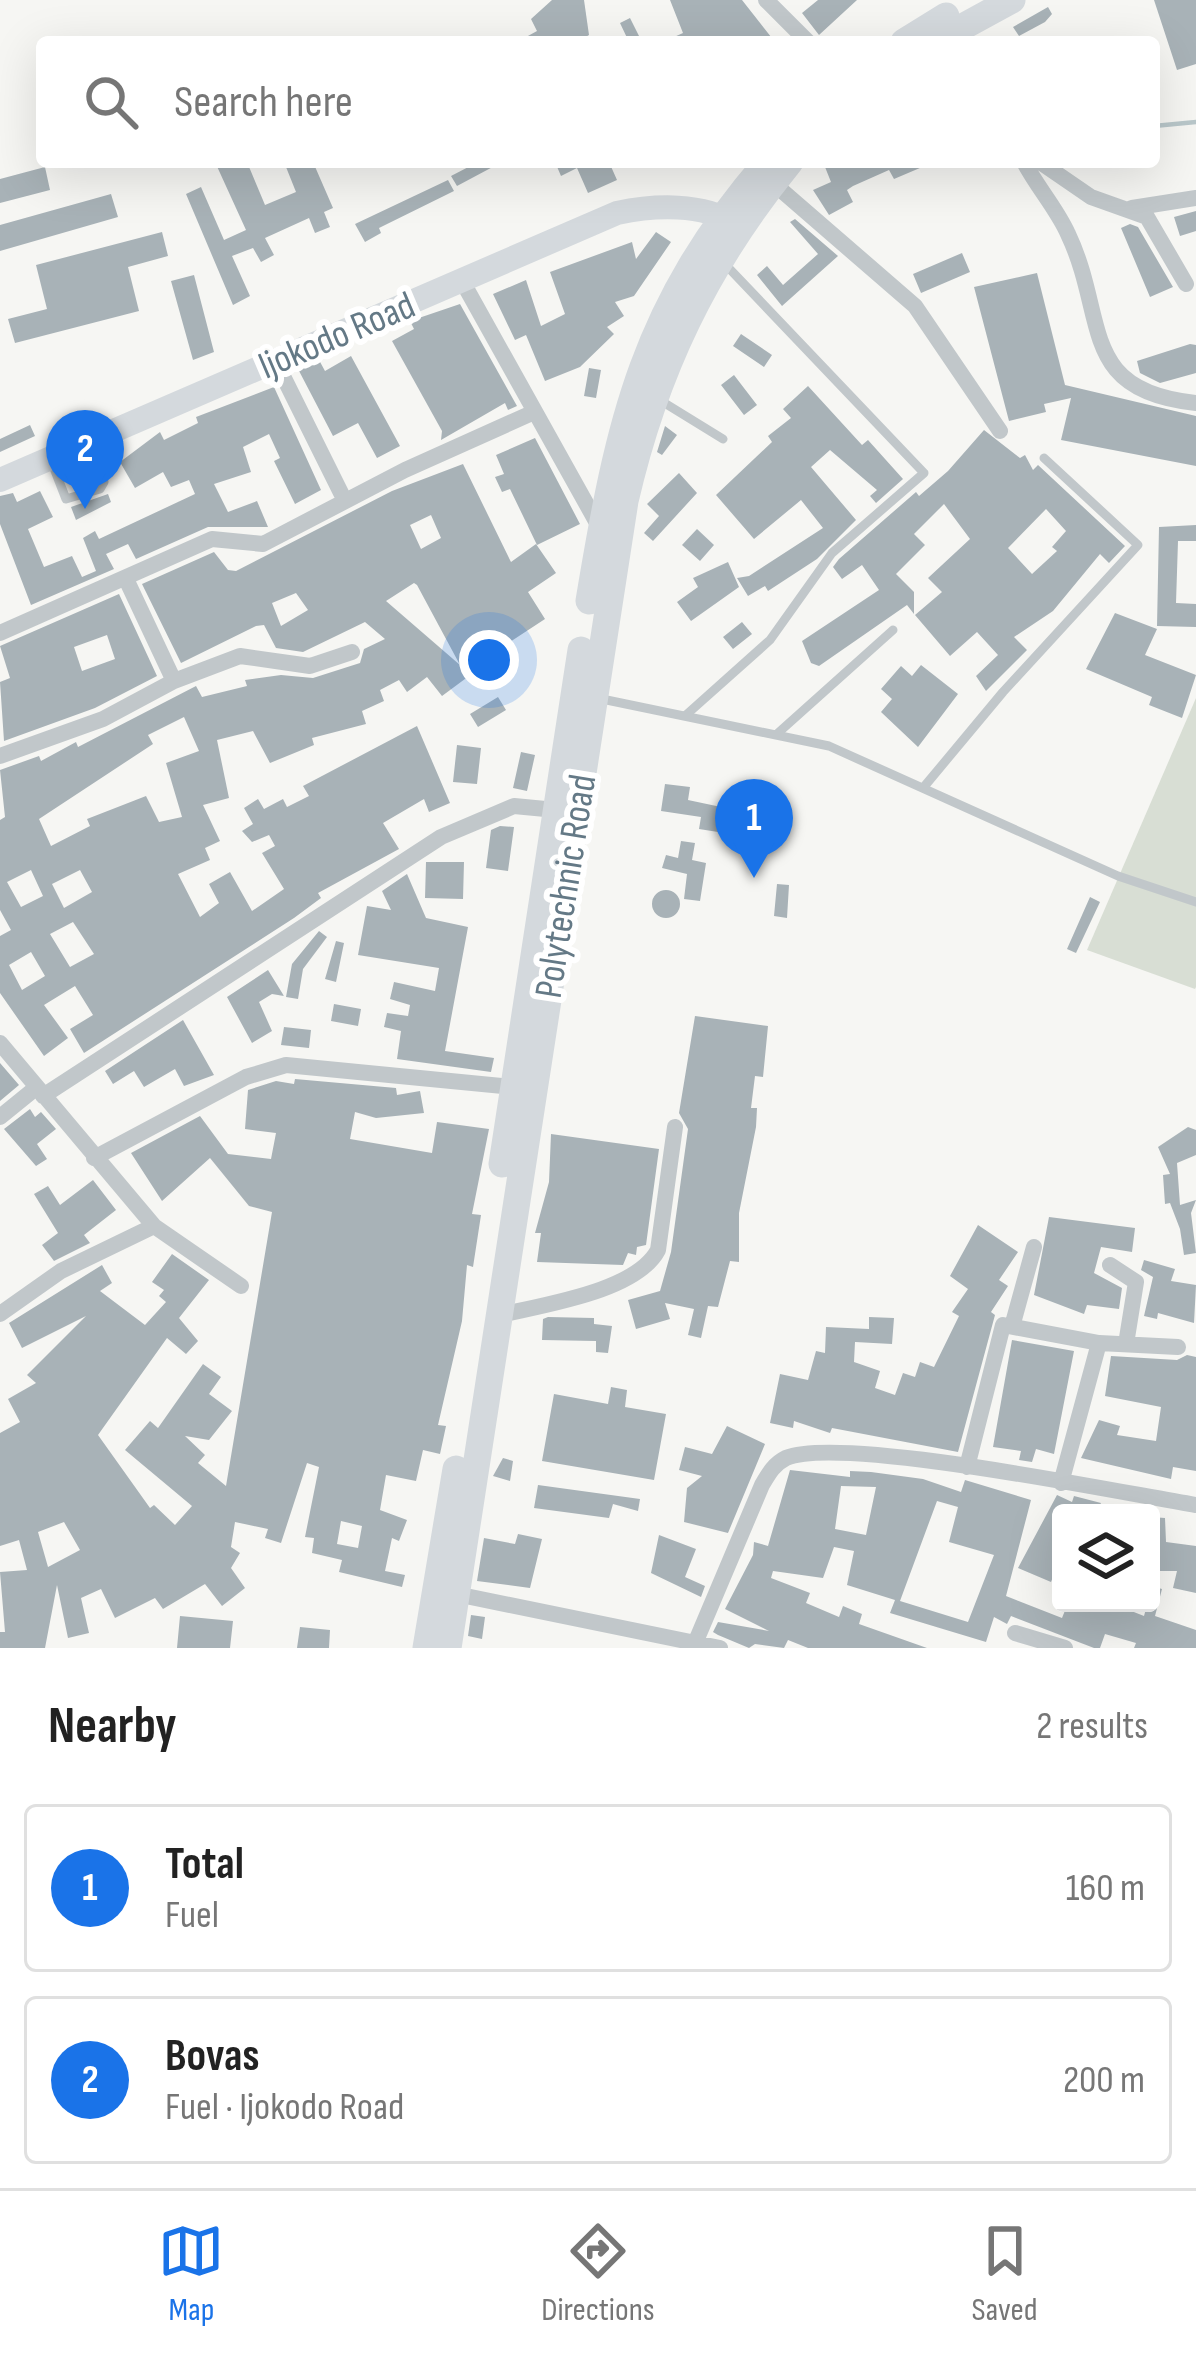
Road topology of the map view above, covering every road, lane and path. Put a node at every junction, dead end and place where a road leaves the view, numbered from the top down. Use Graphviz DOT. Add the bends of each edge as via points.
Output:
graph roads {
  1 [pos="766,0"];
  2 [pos="976,0"];
  3 [pos="1012,0"];
  4 [pos="802,36"];
  5 [pos="914,36"];
  6 [pos="946,36"];
  7 [pos="1028,168"];
  8 [pos="1049,168"];
  9 [pos="777,169"];
  10 [pos="1196,198"];
  11 [pos="1127,209"];
  12 [pos="724,236"];
  13 [pos="461,279"];
  14 [pos="1186,284"];
  15 [pos="275,360"];
  16 [pos="654,397"];
  17 [pos="1196,403"];
  18 [pos="532,413"];
  19 [pos="1000,431"];
  20 [pos="723,439"];
  21 [pos="88,442"];
  22 [pos="50,458"];
  23 [pos="1044,458"];
  24 [pos="0,480"];
  25 [pos="344,499"];
  26 [pos="601,530"];
  27 [pos="126,579"];
  28 [pos="893,630"];
  29 [pos="0,633"];
  30 [pos="352,652"];
  31 [pos="175,681"];
  32 [pos="593,696"];
  33 [pos="686,715"];
  34 [pos="778,733"];
  35 [pos="0,756"];
  36 [pos="923,788"];
  37 [pos="556,810"];
  38 [pos="1196,902"];
  39 [pos="0,1043"];
  40 [pos="512,1087"];
  41 [pos="40,1091"];
  42 [pos="0,1117"];
  43 [pos="675,1127"];
  44 [pos="94,1158"];
  45 [pos="154,1226"];
  46 [pos="1034,1247"];
  47 [pos="1110,1265"];
  48 [pos="241,1286"];
  49 [pos="0,1314"];
  50 [pos="496,1316"];
  51 [pos="1013,1323"];
  52 [pos="1099,1343"];
  53 [pos="1126,1344"];
  54 [pos="1178,1347"];
  55 [pos="968,1467"];
  56 [pos="1061,1483"];
  57 [pos="1196,1505"];
  58 [pos="447,1607"];
  59 [pos="1015,1633"];
  60 [pos="696,1641"];
  61 [pos="426,1648"];
  62 [pos="448,1648"];
  63 [pos="720,1648"];
  64 [pos="1065,1648"];
  1 -- 4 [label="street"];
  2 -- 5 [label="main road"];
  3 -- 6 [label="main road"];
  7 -- 17 [label="street" via="1068,232 1121,381 1163,400"];
  8 -- 11 [label="street"];
  9 -- 12 [label="main road, Polytechnic Road"];
  9 -- 19 [label="street" via="915,306"];
  10 -- 11 [label="street"];
  11 -- 14 [label="street" via="1157,228"];
  12 -- 13 [label="main road, Ijokodo Road" via="676,209 616,213"];
  12 -- 16 [label="main road, Polytechnic Road"];
  12 -- 26 [label="main road, Polytechnic Road" via="649,346 616,440"];
  12 -- 33 [label="lane" via="924,473 832,553 770,640"];
  13 -- 15 [label="main road, Ijokodo Road"];
  13 -- 18 [label="street"];
  15 -- 21 [label="main road, Ijokodo Road"];
  15 -- 25 [label="street"];
  16 -- 20 [label="lane"];
  16 -- 32 [label="main road, Polytechnic Road" via="625,501"];
  18 -- 25 [label="street"];
  18 -- 26 [label="street"];
  21 -- 22 [label="main road, Ijokodo Road"];
  21 -- 22 [label="lane" via="100,489 66,499"];
  22 -- 24 [label="main road, Ijokodo Road"];
  23 -- 36 [label="lane" via="1138,545"];
  25 -- 27 [label="street" via="263,544 212,539"];
  26 -- 37 [label="main road, Polytechnic Road"];
  27 -- 29 [label="street"];
  27 -- 31 [label="street"];
  28 -- 34 [label="lane"];
  30 -- 31 [label="street" via="310,666 240,656"];
  31 -- 35 [label="street" via="104,719"];
  32 -- 33 [label="lane"];
  32 -- 50 [label="main road, Polytechnic Road"];
  33 -- 34 [label="lane"];
  34 -- 36 [label="lane"];
  36 -- 38 [label="lane" via="1118,876"];
  37 -- 40 [label="main road, Polytechnic Road"];
  37 -- 41 [label="street" via="505,808 441,837"];
  39 -- 41 [label="street"];
  40 -- 44 [label="street" via="286,1065 246,1076"];
  40 -- 58 [label="main road, Polytechnic Road"];
  41 -- 42 [label="street"];
  41 -- 44 [label="street"];
  43 -- 50 [label="street" via="651,1265 598,1291"];
  44 -- 45 [label="street"];
  45 -- 48 [label="street"];
  45 -- 49 [label="street" via="61,1271"];
  46 -- 51 [label="street"];
  47 -- 53 [label="street" via="1136,1282"];
  50 -- 58 [label="main road, Polytechnic Road"];
  51 -- 52 [label="street"];
  51 -- 55 [label="street" via="1000,1328"];
  52 -- 53 [label="street"];
  52 -- 56 [label="street"];
  53 -- 54 [label="street"];
  55 -- 56 [label="street"];
  55 -- 60 [label="street" via="788,1457 772,1468"];
  56 -- 57 [label="street"];
  58 -- 60 [label="street"];
  58 -- 61 [label="main road, Polytechnic Road"];
  58 -- 62 [label="main road, Polytechnic Road"];
  59 -- 64 [label="street"];
  60 -- 63 [label="street"];
}
